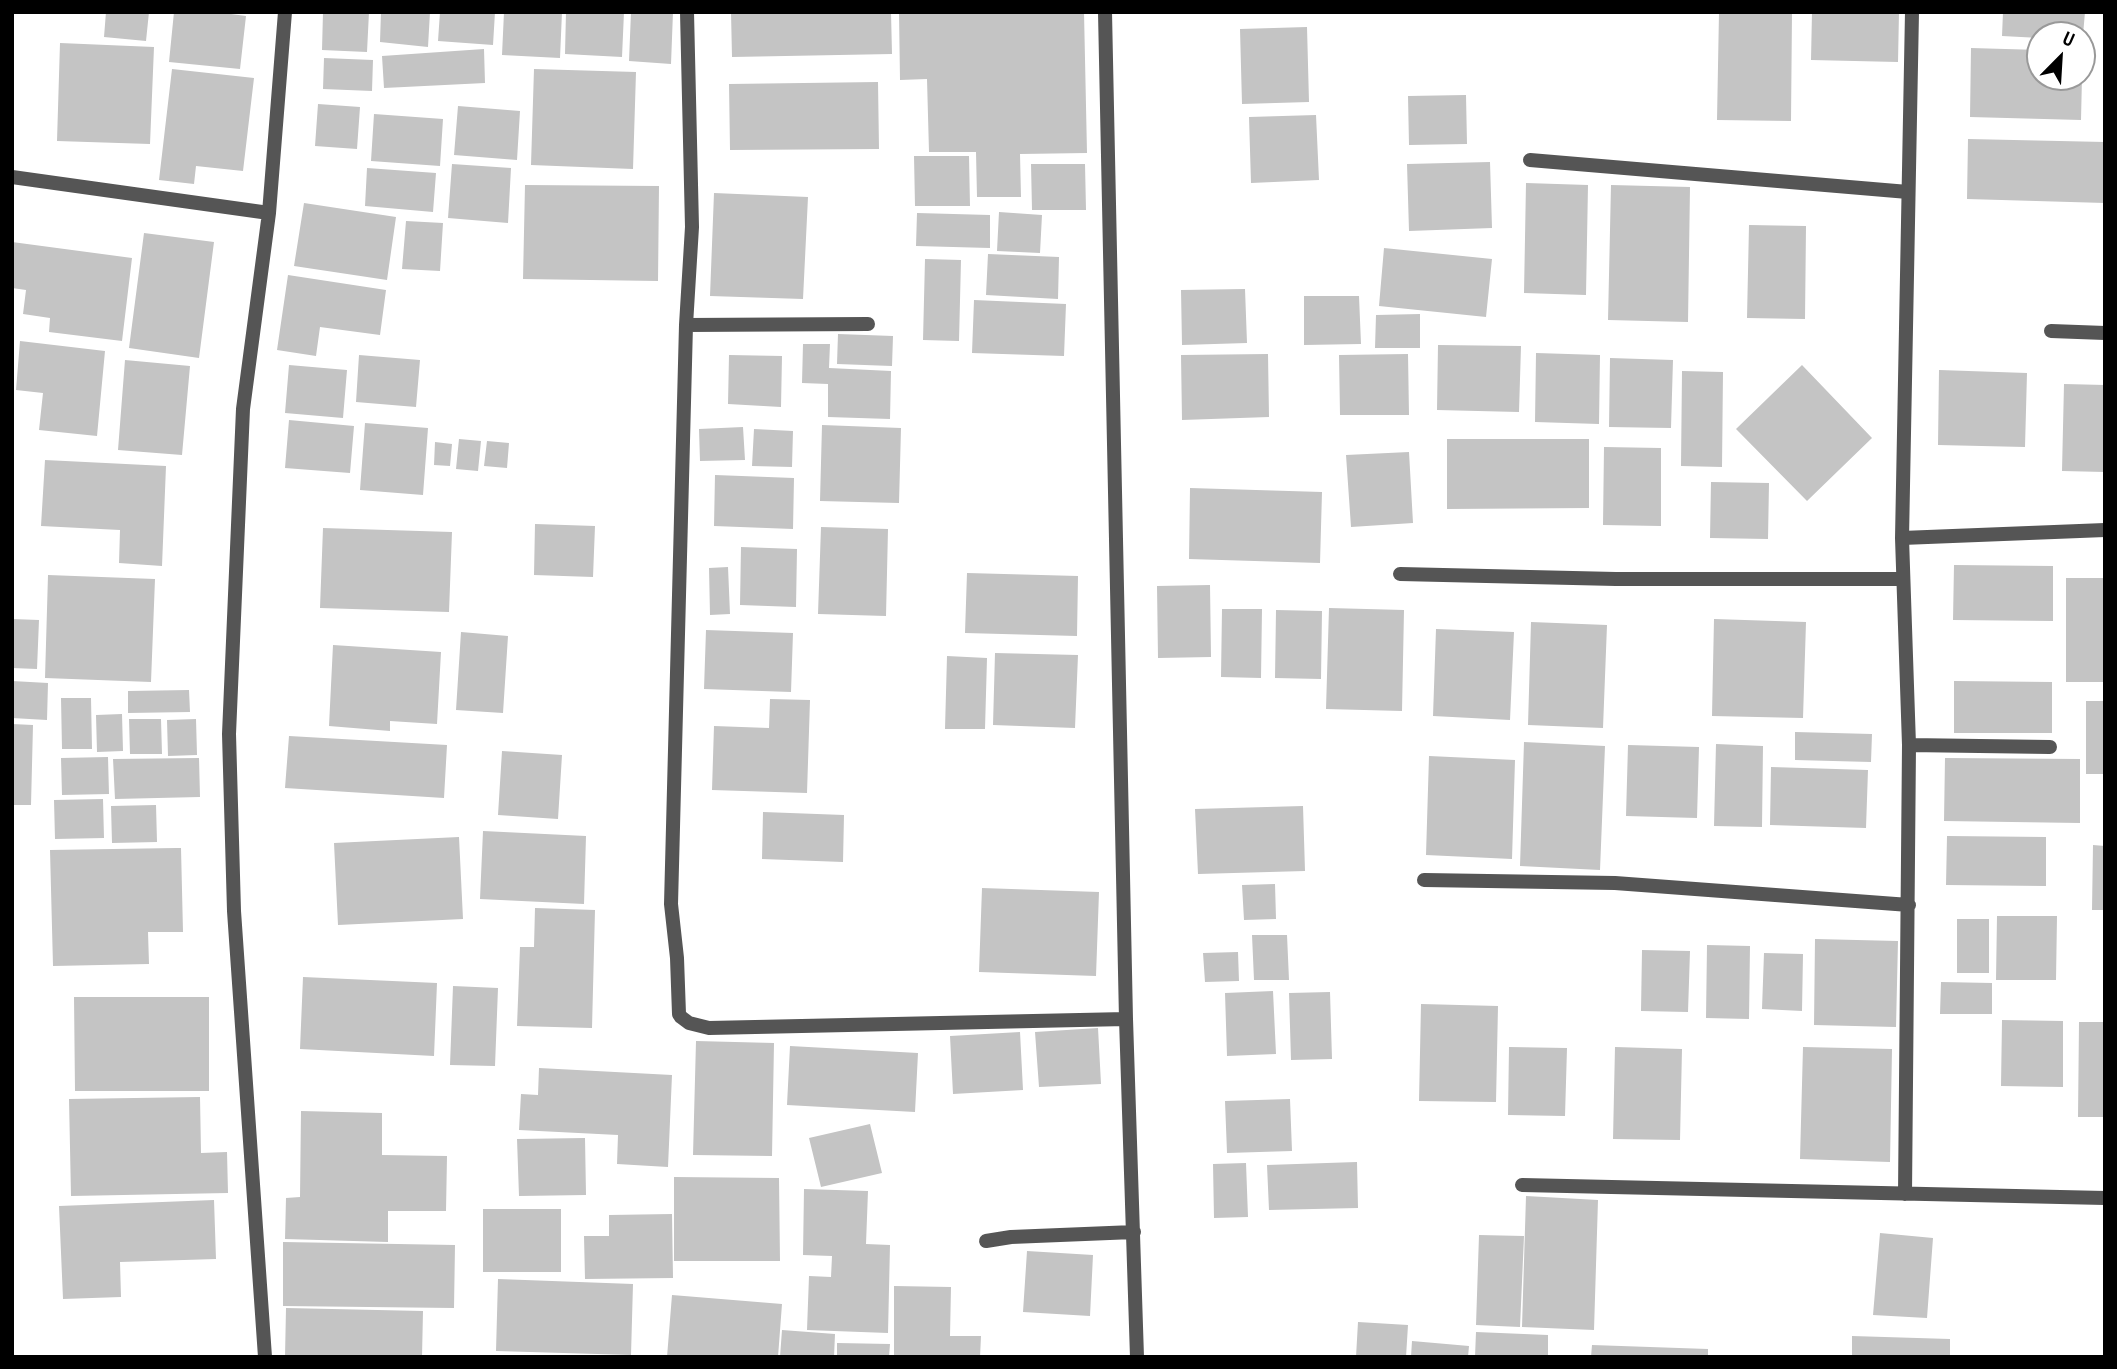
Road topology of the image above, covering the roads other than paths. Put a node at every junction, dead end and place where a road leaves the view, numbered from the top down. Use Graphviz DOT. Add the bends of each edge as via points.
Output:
graph roads {
  1 [pos="285,12"];
  2 [pos="687,12"];
  3 [pos="1105,12"];
  4 [pos="1912,12"];
  5 [pos="1530,160"];
  6 [pos="12,177"];
  7 [pos="1908,192"];
  8 [pos="269,213"];
  9 [pos="868,324"];
  10 [pos="686,325"];
  11 [pos="2051,331"];
  12 [pos="2105,333"];
  13 [pos="2105,530"];
  14 [pos="1902,538"];
  15 [pos="1400,574"];
  16 [pos="1902,579"];
  17 [pos="1909,745"];
  18 [pos="2050,747"];
  19 [pos="1424,880"];
  20 [pos="1909,905"];
  21 [pos="1126,1019"];
  22 [pos="1521,1185"];
  23 [pos="1905,1194"];
  24 [pos="2105,1198"];
  25 [pos="1134,1232"];
  26 [pos="986,1241"];
  27 [pos="265,1357"];
  28 [pos="1137,1357"];
  1 -- 8 [label="street"];
  2 -- 10 [label="street" via="692,227"];
  3 -- 21 [label="street"];
  4 -- 7 [label="street"];
  5 -- 7 [label="street"];
  6 -- 8 [label="street"];
  7 -- 14 [label="street"];
  8 -- 27 [label="street" via="243,409 229,734 234,911"];
  9 -- 10 [label="street"];
  10 -- 21 [label="street" via="671,904 679,1014 689,1023 709,1028"];
  11 -- 12 [label="street"];
  13 -- 14 [label="street"];
  14 -- 16 [label="street"];
  15 -- 16 [label="street"];
  16 -- 17 [label="street"];
  17 -- 18 [label="street"];
  17 -- 20 [label="street"];
  19 -- 20 [label="street" via="1615,883"];
  20 -- 23 [label="street"];
  21 -- 25 [label="street"];
  22 -- 23 [label="street"];
  23 -- 24 [label="street"];
  25 -- 26 [label="street"];
  25 -- 28 [label="street"];
}
